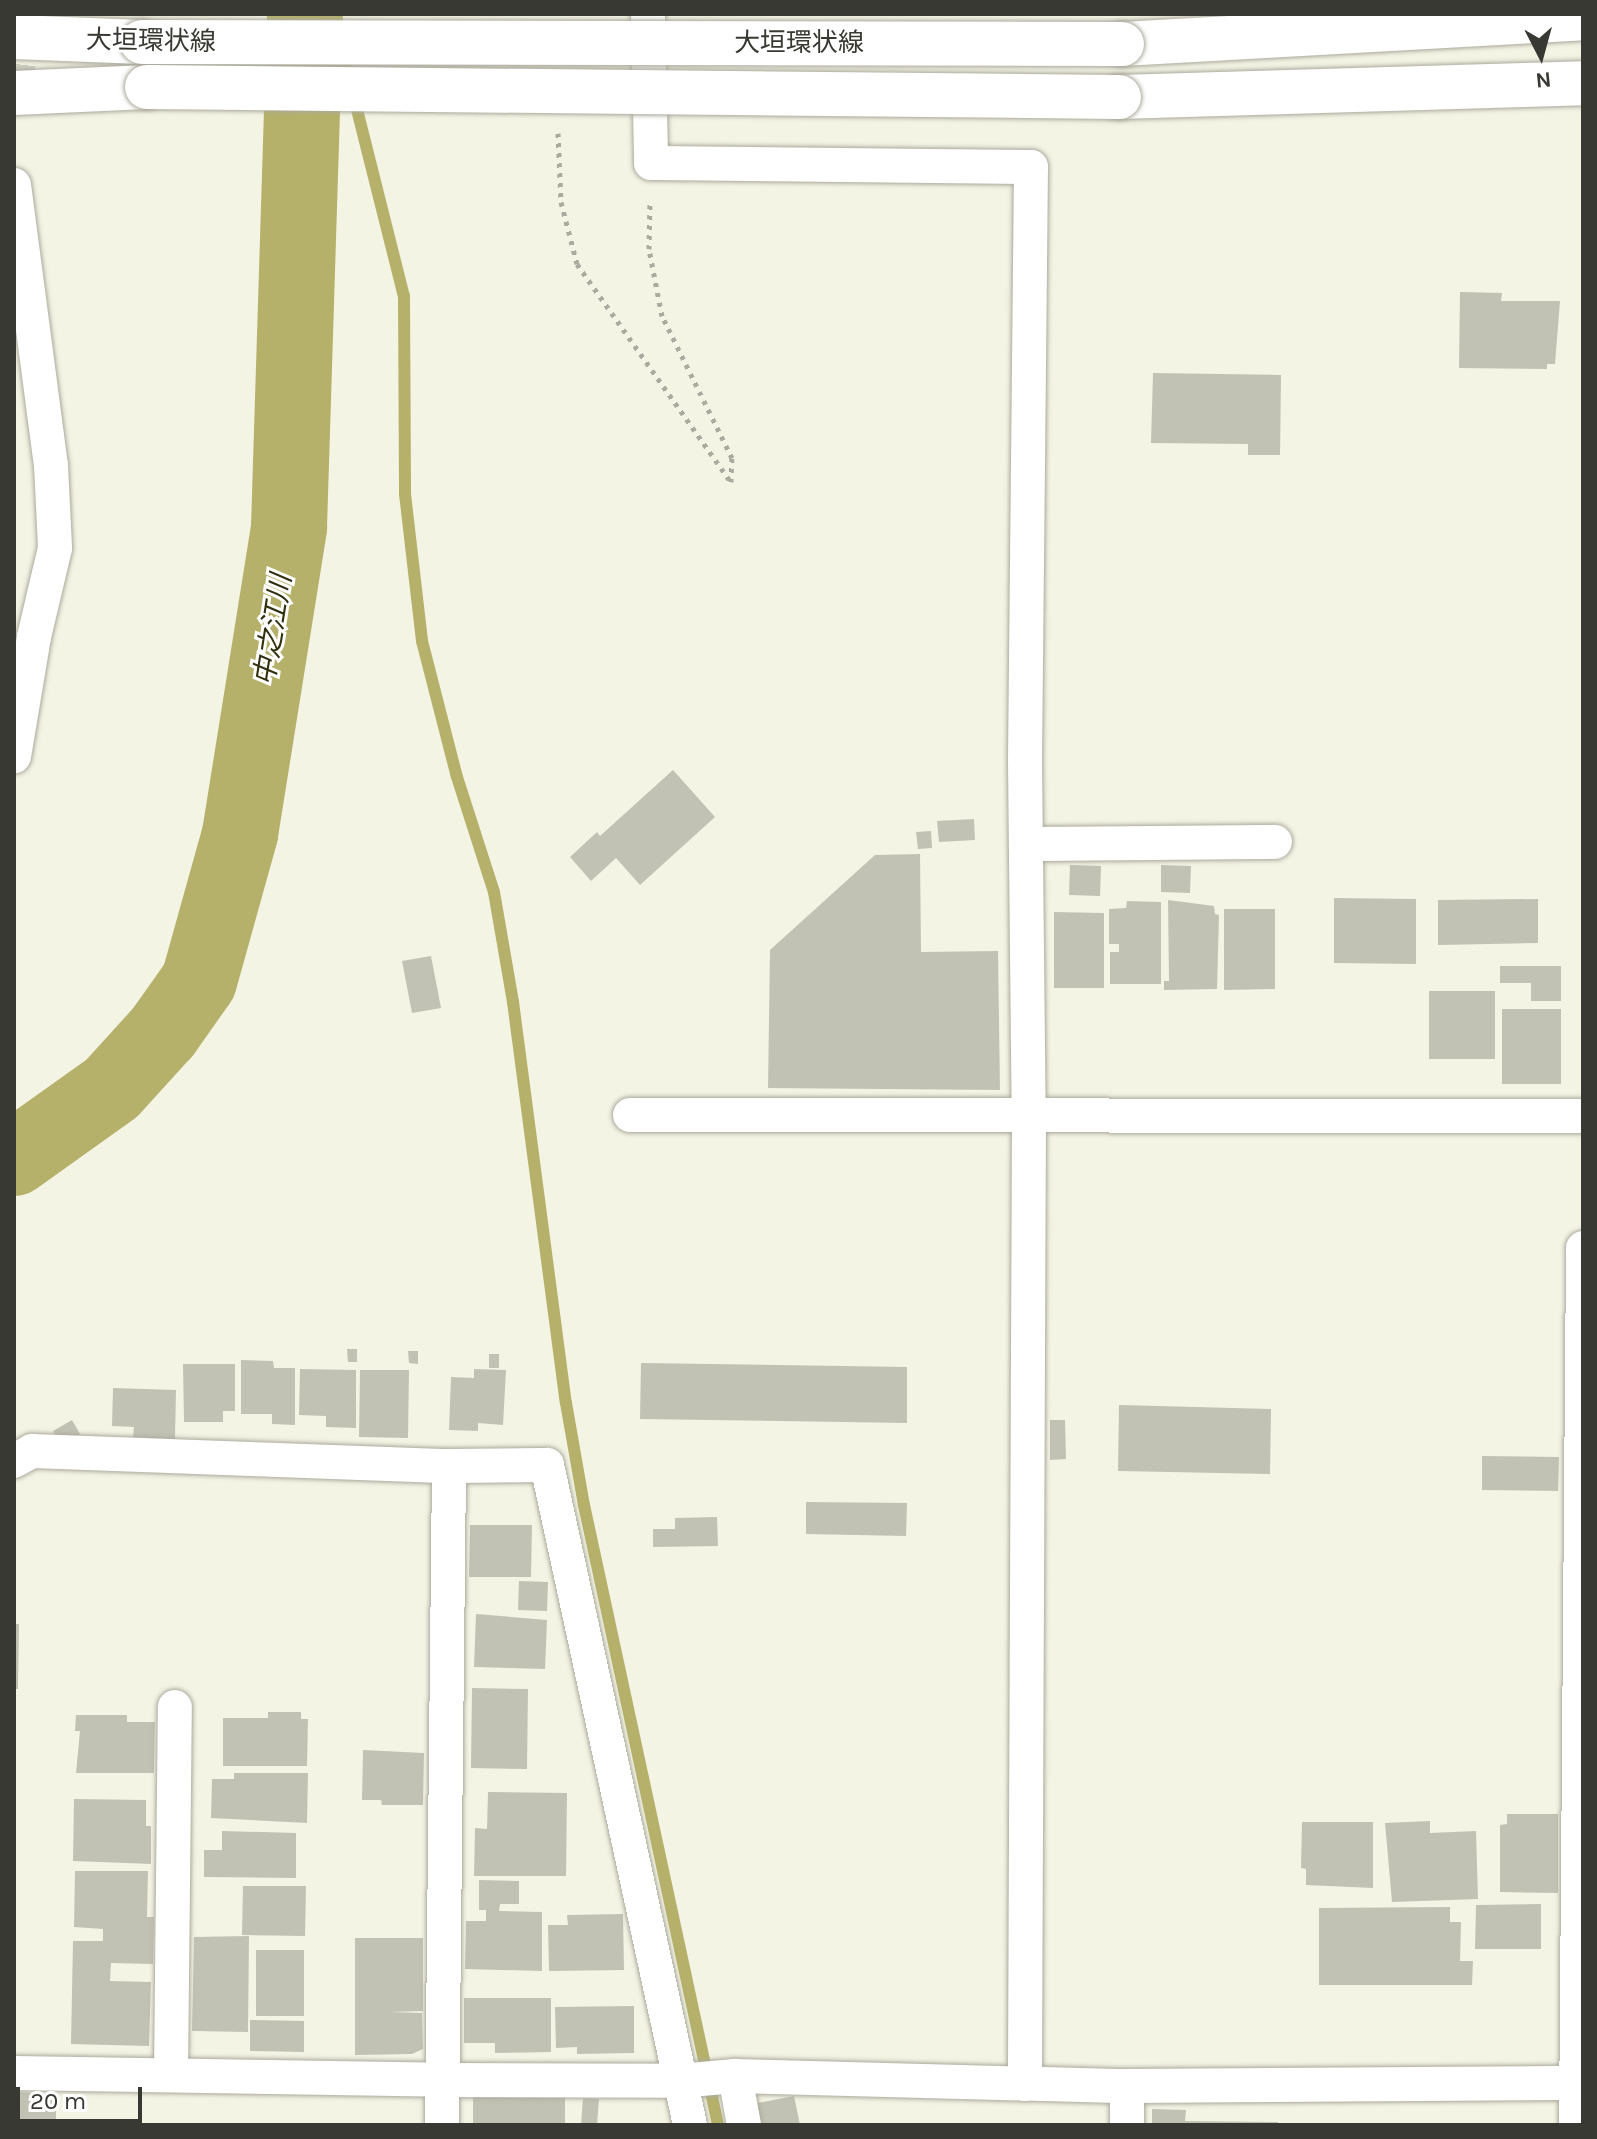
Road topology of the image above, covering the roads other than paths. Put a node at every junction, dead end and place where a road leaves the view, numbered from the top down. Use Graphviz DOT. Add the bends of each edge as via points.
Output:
graph roads {
  1 [pos="648,14"];
  2 [pos="1583,18"];
  3 [pos="14,37"];
  4 [pos="1583,83"];
  5 [pos="14,93"];
  6 [pos="14,185"];
  7 [pos="14,756"];
  8 [pos="1275,842"];
  9 [pos="1027,844"];
  10 [pos="1029,1114"];
  11 [pos="630,1115"];
  12 [pos="1583,1116"];
  13 [pos="1583,1248"];
  14 [pos="14,1461"];
  15 [pos="449,1466"];
  16 [pos="175,1707"];
  17 [pos="14,2073"];
  18 [pos="171,2074"];
  19 [pos="707,2078"];
  20 [pos="444,2080"];
  21 [pos="1580,2083"];
  22 [pos="1025,2084"];
  23 [pos="1127,2086"];
  24 [pos="442,2125"];
  25 [pos="690,2125"];
  26 [pos="744,2125"];
  27 [pos="1127,2125"];
  28 [pos="1576,2125"];
  1 -- 9 [label="street" via="651,163 1031,167"];
  2 -- 3 [label="main road, 大垣環状線, bridge" via="1122,44 142,42"];
  4 -- 5 [label="main road, 大垣環状線, bridge" via="1119,97 147,87"];
  6 -- 7 [label="street" via="51,465 55,548"];
  8 -- 9 [label="street"];
  9 -- 10 [label="street"];
  10 -- 11 [label="street"];
  10 -- 12 [label="street"];
  10 -- 22 [label="street"];
  13 -- 21 [label="street"];
  14 -- 15 [label="street" via="32,1451"];
  15 -- 19 [label="street" via="547,1465"];
  15 -- 20 [label="street"];
  16 -- 18 [label="street"];
  17 -- 18 [label="street"];
  18 -- 20 [label="street"];
  19 -- 20 [label="street"];
  19 -- 22 [label="street"];
  19 -- 25 [label="street"];
  19 -- 26 [label="street"];
  20 -- 24 [label="street"];
  21 -- 23 [label="street"];
  21 -- 28 [label="street"];
  22 -- 23 [label="street"];
  23 -- 27 [label="street"];
}
